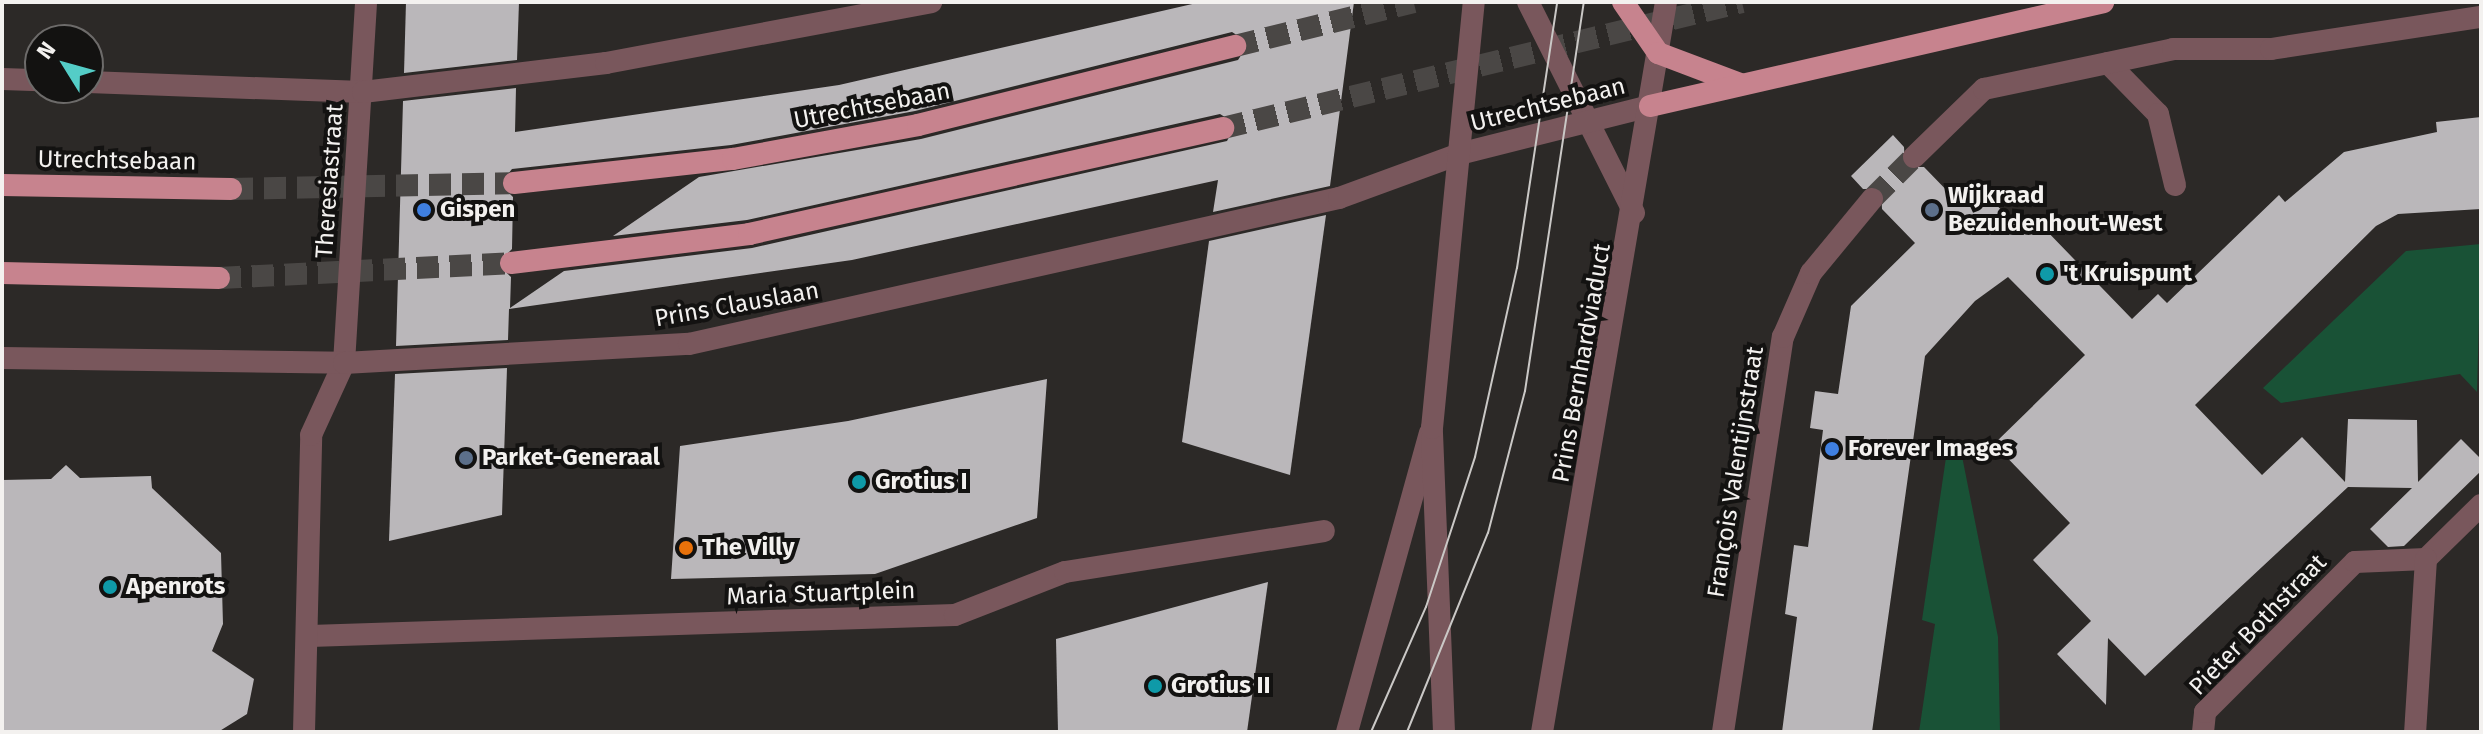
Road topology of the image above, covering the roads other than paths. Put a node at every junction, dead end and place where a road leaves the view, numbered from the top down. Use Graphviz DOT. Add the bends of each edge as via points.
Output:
graph roads {
  1 [pos="366,2"];
  2 [pos="931,2"];
  3 [pos="1474,2"];
  4 [pos="1528,2"];
  5 [pos="1623,2"];
  6 [pos="1666,2"];
  7 [pos="2103,2"];
  8 [pos="2481,17"];
  9 [pos="1235,46"];
  10 [pos="1658,53"];
  11 [pos="2108,63"];
  12 [pos="2,79"];
  13 [pos="24,80"];
  14 [pos="104,83"];
  15 [pos="1740,84"];
  16 [pos="363,92"];
  17 [pos="1650,106"];
  18 [pos="1589,121"];
  19 [pos="1223,128"];
  20 [pos="1459,154"];
  21 [pos="1914,157"];
  22 [pos="514,183"];
  23 [pos="2,185"];
  24 [pos="2175,185"];
  25 [pos="231,189"];
  26 [pos="1872,199"];
  27 [pos="1634,213"];
  28 [pos="511,263"];
  29 [pos="2,273"];
  30 [pos="219,278"];
  31 [pos="2,358"];
  32 [pos="344,363"];
  33 [pos="1432,428"];
  34 [pos="2481,505"];
  35 [pos="1324,531"];
  36 [pos="2426,559"];
  37 [pos="310,636"];
  38 [pos="304,732"];
  39 [pos="1347,732"];
  40 [pos="1444,732"];
  41 [pos="1542,732"];
  42 [pos="1723,732"];
  43 [pos="2203,732"];
  44 [pos="2415,732"];
  1 -- 16 [label="street, Theresiastraat"];
  2 -- 16 [label="street" via="606,63"];
  3 -- 20 [label="street"];
  4 -- 18 [label="street"];
  5 -- 10 [label="main road"];
  6 -- 10 [label="street, Prins Bernhardviaduct"];
  7 -- 15 [label="main road"];
  8 -- 11 [label="street" via="2271,49 2173,49"];
  9 -- 22 [label="main road, Utrechtsebaan" via="902,128 733,159"];
  10 -- 15 [label="main road"];
  10 -- 17 [label="street, Prins Bernhardviaduct"];
  11 -- 21 [label="street" via="1984,89"];
  11 -- 24 [label="street" via="2158,114"];
  12 -- 13 [label="street"];
  14 -- 16 [label="street"];
  15 -- 17 [label="main road"];
  16 -- 32 [label="street, Theresiastraat"];
  17 -- 18 [label="street, Utrechtsebaan"];
  17 -- 27 [label="street, Prins Bernhardviaduct"];
  18 -- 20 [label="street, Utrechtsebaan"];
  18 -- 27 [label="street"];
  19 -- 28 [label="main road" via="749,234"];
  20 -- 32 [label="street, Prins Clauslaan" via="1339,198 689,344"];
  20 -- 33 [label="street"];
  23 -- 25 [label="main road, Utrechtsebaan"];
  26 -- 42 [label="street, François Valentijnstraat" via="1811,273 1783,337"];
  27 -- 41 [label="street, Prins Bernhardviaduct"];
  29 -- 30 [label="main road"];
  31 -- 32 [label="street, Prins Clauslaan"];
  32 -- 37 [label="street" via="311,435"];
  33 -- 39 [label="street"];
  33 -- 40 [label="street"];
  34 -- 36 [label="street"];
  35 -- 37 [label="street, Maria Stuartplein" via="1065,572 955,615"];
  36 -- 43 [label="street, Pieter Bothstraat" via="2355,562 2205,712"];
  36 -- 44 [label="street"];
  37 -- 38 [label="street"];
}
